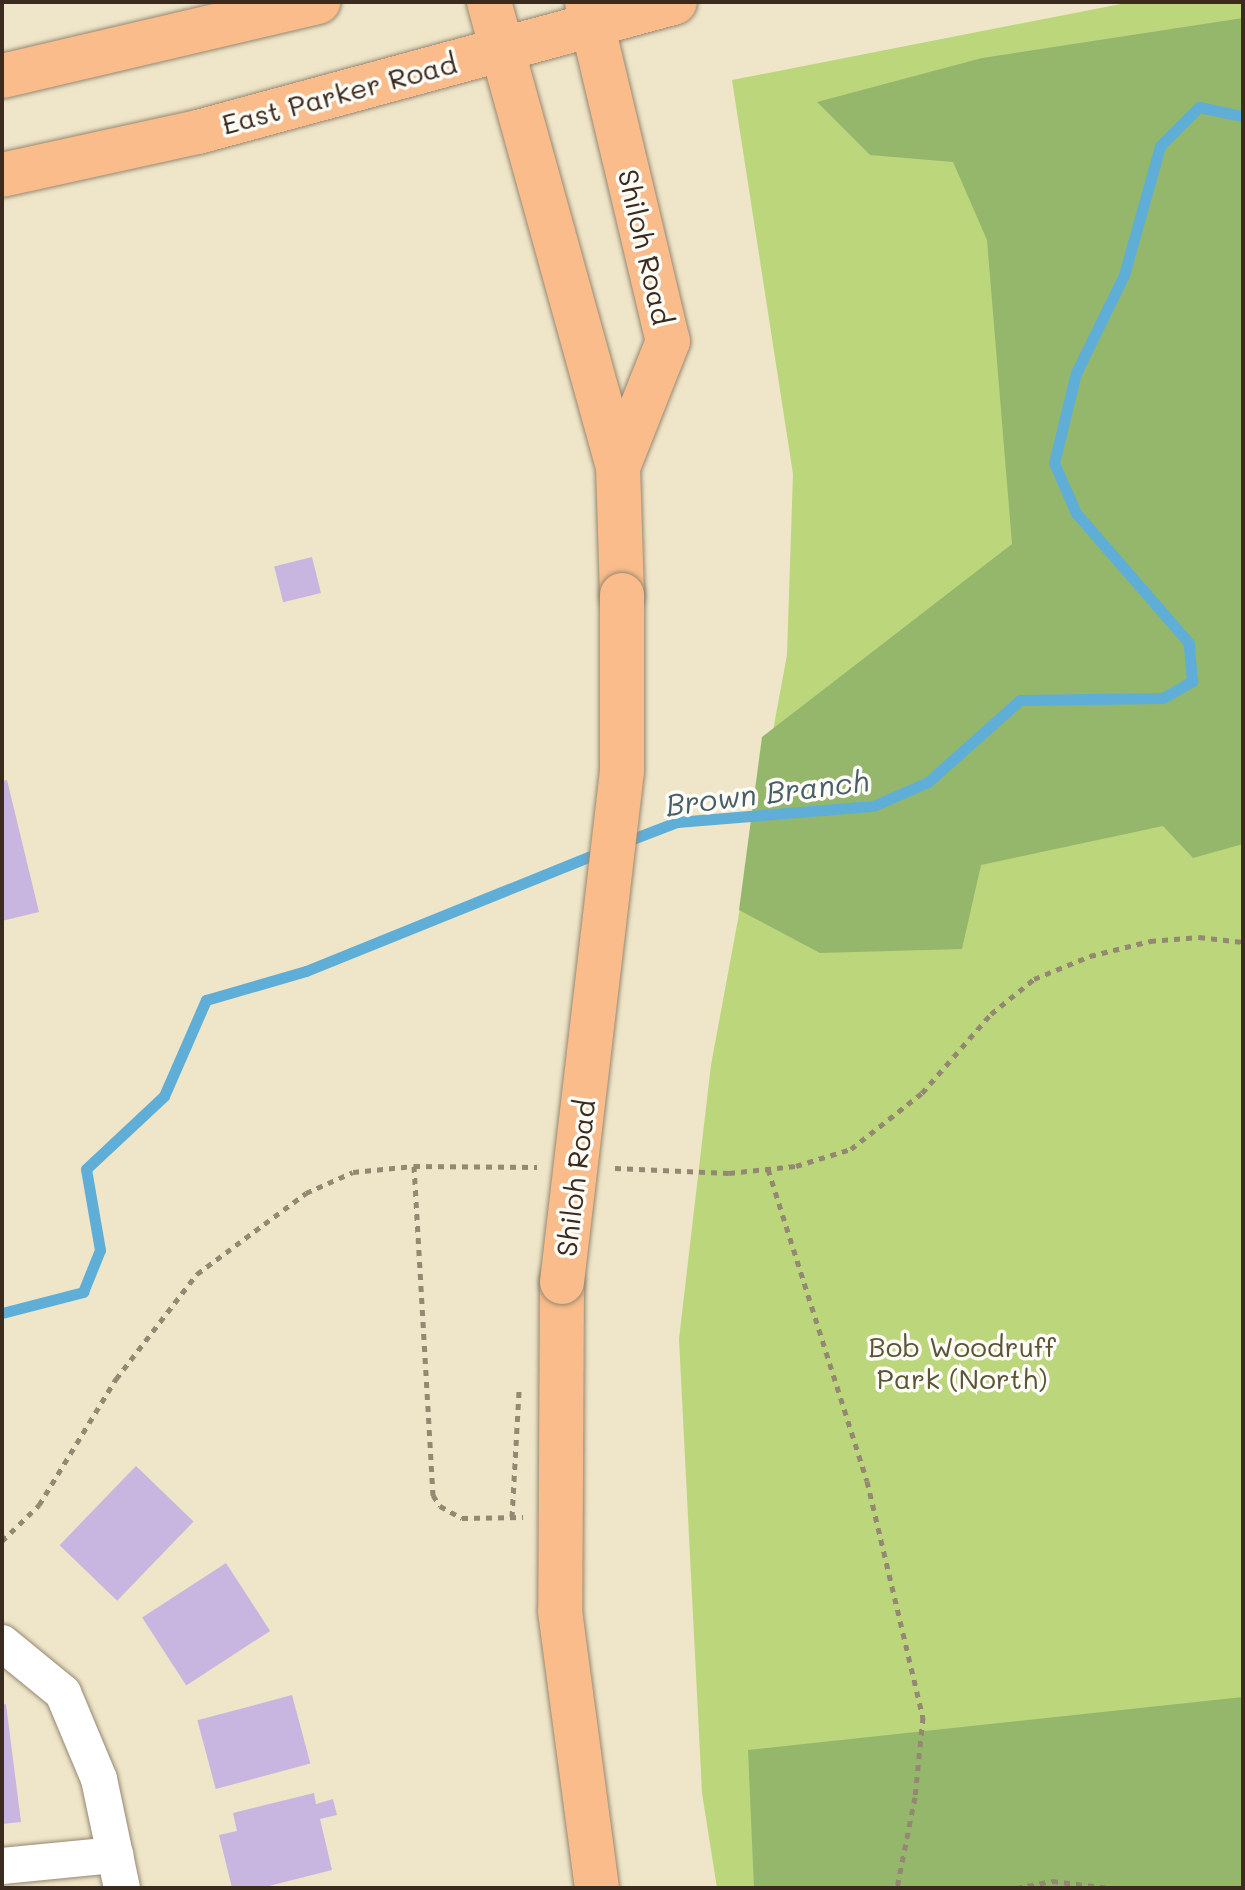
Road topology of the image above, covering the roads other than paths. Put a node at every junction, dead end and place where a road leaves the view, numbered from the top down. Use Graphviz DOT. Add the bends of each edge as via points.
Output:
graph roads {
  1 [pos="318,2"];
  2 [pos="489,2"];
  3 [pos="675,2"];
  4 [pos="589,12"];
  5 [pos="503,48"];
  6 [pos="2,76"];
  7 [pos="2,175"];
  8 [pos="618,467"];
  9 [pos="2,1643"];
  10 [pos="2,1866"];
  11 [pos="119,1871"];
  12 [pos="597,1888"];
  1 -- 6 [label="main road"];
  2 -- 5 [label="main road, Shiloh Road"];
  3 -- 4 [label="main road, East Parker Road"];
  4 -- 5 [label="main road, East Parker Road"];
  4 -- 8 [label="main road, Shiloh Road" via="668,341"];
  5 -- 7 [label="main road, East Parker Road" via="198,132"];
  5 -- 8 [label="main road, Shiloh Road"];
  8 -- 12 [label="main road, Shiloh Road, bridge" via="622,771 562,1282 560,1611"];
  9 -- 11 [label="street" via="50,1677 63,1693 99,1779"];
  10 -- 11 [label="street"];
}
